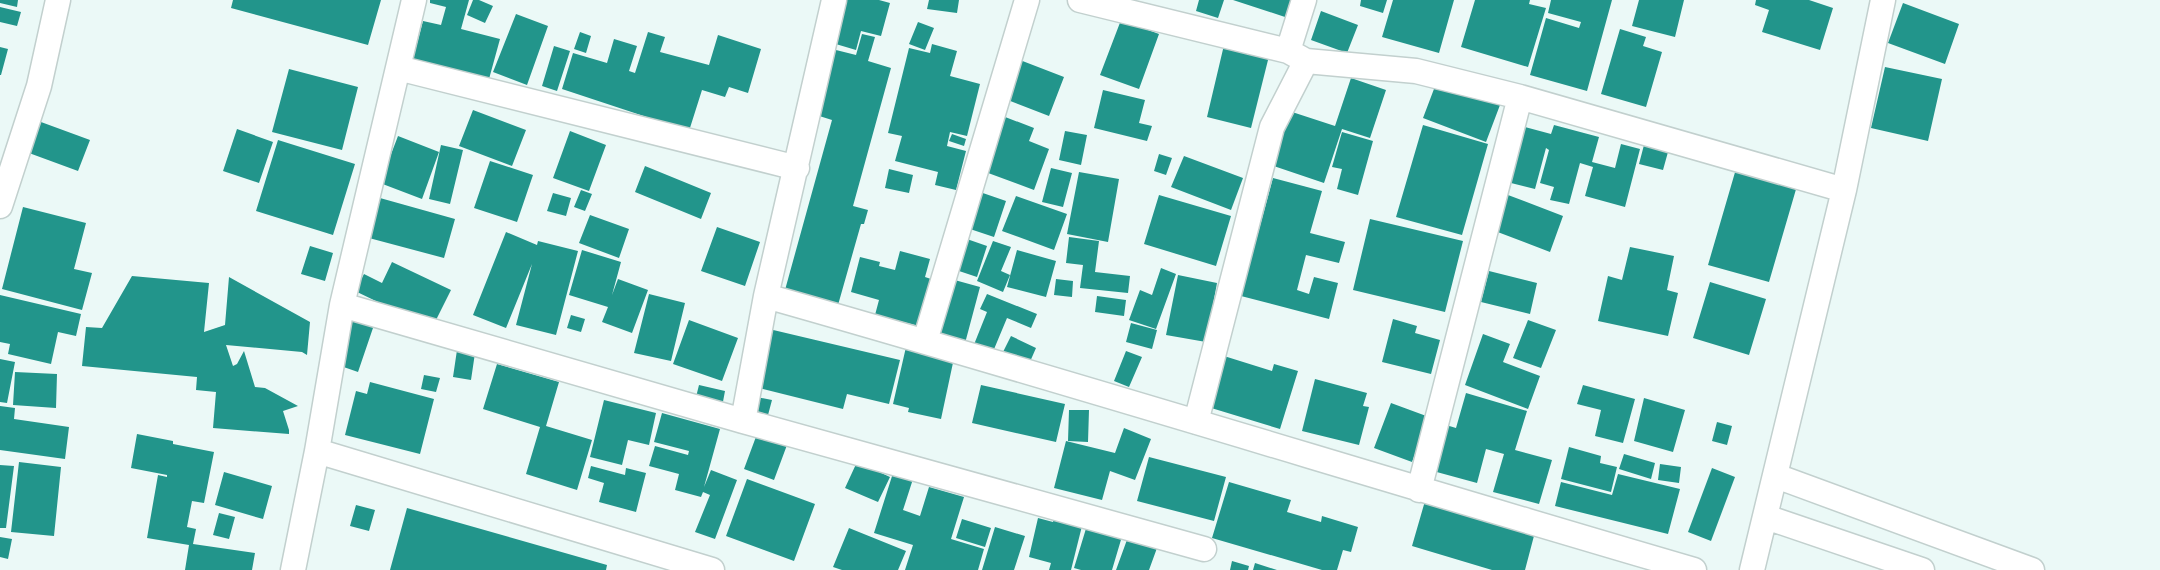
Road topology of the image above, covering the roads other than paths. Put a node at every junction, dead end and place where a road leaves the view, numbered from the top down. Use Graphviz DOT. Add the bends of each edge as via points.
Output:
graph roads {
  1 [pos="58,0"];
  2 [pos="414,0"];
  3 [pos="834,0"];
  4 [pos="1027,0"];
  5 [pos="1080,0"];
  6 [pos="1304,0"];
  7 [pos="1882,0"];
  8 [pos="1112,4"];
  9 [pos="1297,56"];
  10 [pos="398,68"];
  11 [pos="1520,97"];
  12 [pos="797,168"];
  13 [pos="1844,190"];
  14 [pos="0,206"];
  15 [pos="766,296"];
  16 [pos="342,305"];
  17 [pos="925,341"];
  18 [pos="743,421"];
  19 [pos="1196,422"];
  20 [pos="317,451"];
  21 [pos="1776,476"];
  22 [pos="1419,490"];
  23 [pos="1766,517"];
  24 [pos="1204,549"];
  25 [pos="293,570"];
  26 [pos="711,570"];
  27 [pos="1694,570"];
  28 [pos="1752,570"];
  29 [pos="1922,570"];
  30 [pos="2032,570"];
  1 -- 14 [label="street" via="39,86"];
  2 -- 10 [label="street"];
  3 -- 12 [label="street"];
  4 -- 17 [label="street"];
  5 -- 8 [label="street"];
  6 -- 9 [label="street"];
  7 -- 13 [label="street"];
  8 -- 9 [label="street"];
  9 -- 11 [label="street" via="1416,71"];
  9 -- 19 [label="street" via="1272,127"];
  10 -- 12 [label="street"];
  10 -- 16 [label="street"];
  11 -- 13 [label="street"];
  11 -- 22 [label="street"];
  12 -- 15 [label="street"];
  13 -- 21 [label="street"];
  15 -- 17 [label="street"];
  15 -- 18 [label="street"];
  16 -- 18 [label="street"];
  16 -- 20 [label="street"];
  17 -- 19 [label="street"];
  18 -- 24 [label="street"];
  19 -- 22 [label="street"];
  20 -- 25 [label="street"];
  20 -- 26 [label="street"];
  21 -- 23 [label="street"];
  21 -- 30 [label="street"];
  22 -- 27 [label="street"];
  23 -- 28 [label="street"];
  23 -- 29 [label="street"];
}
